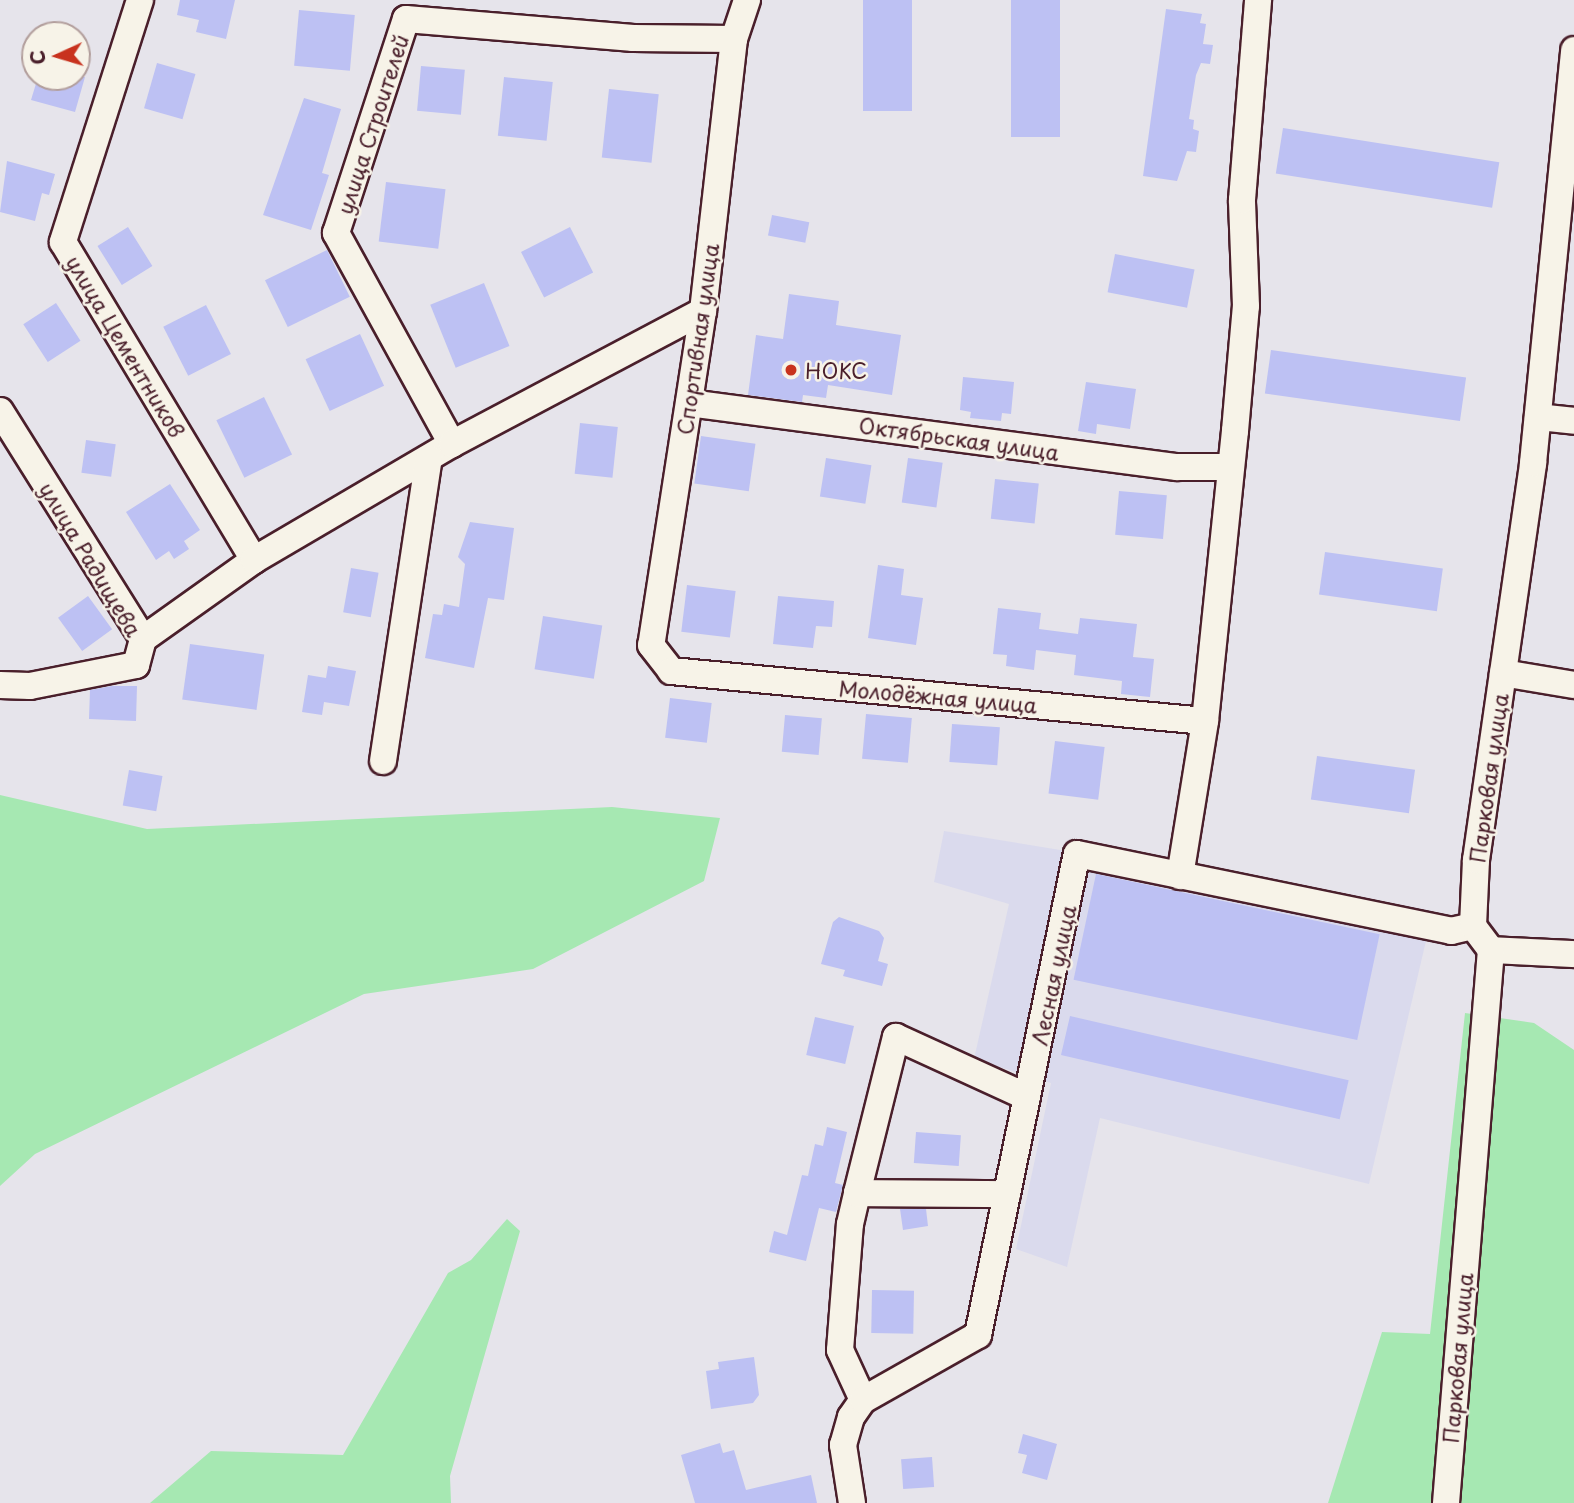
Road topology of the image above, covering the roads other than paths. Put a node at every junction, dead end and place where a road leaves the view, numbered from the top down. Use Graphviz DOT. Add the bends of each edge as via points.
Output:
graph roads {
  1 [pos="140,0"];
  2 [pos="747,0"];
  3 [pos="1258,0"];
  4 [pos="734,39"];
  5 [pos="1574,50"];
  6 [pos="703,311"];
  7 [pos="689,403"];
  8 [pos="0,411"];
  9 [pos="1538,417"];
  10 [pos="1574,421"];
  11 [pos="452,444"];
  12 [pos="429,458"];
  13 [pos="1229,467"];
  14 [pos="254,561"];
  15 [pos="143,639"];
  16 [pos="671,671"];
  17 [pos="1503,673"];
  18 [pos="0,685"];
  19 [pos="1574,685"];
  20 [pos="1205,721"];
  21 [pos="383,761"];
  22 [pos="1180,876"];
  23 [pos="1473,926"];
  24 [pos="1491,950"];
  25 [pos="1574,954"];
  26 [pos="1027,1097"];
  27 [pos="857,1193"];
  28 [pos="1007,1194"];
  29 [pos="863,1400"];
  30 [pos="852,1503"];
  31 [pos="1446,1503"];
  1 -- 14 [label="street, улица Цементников" via="63,242"];
  2 -- 4 [label="street, Спортивная улица"];
  3 -- 13 [label="street" via="1242,200 1246,306"];
  4 -- 6 [label="street, Спортивная улица"];
  4 -- 11 [label="street, улица Строителей" via="633,38 406,19 336,233"];
  5 -- 9 [label="street, Парковая улица"];
  6 -- 7 [label="street, Спортивная улица"];
  6 -- 11 [label="street"];
  7 -- 13 [label="street, Октябрьская улица" via="1177,467"];
  7 -- 16 [label="street, Спортивная улица" via="651,645"];
  8 -- 15 [label="street, улица Радищева"];
  9 -- 10 [label="street"];
  9 -- 17 [label="street, Парковая улица"];
  11 -- 12 [label="street"];
  12 -- 14 [label="street"];
  12 -- 21 [label="street"];
  13 -- 20 [label="street"];
  14 -- 15 [label="street"];
  15 -- 18 [label="street, улица Радищева" via="136,664 30,685"];
  16 -- 20 [label="street, Молодёжная улица"];
  17 -- 19 [label="street"];
  17 -- 23 [label="street, Парковая улица" via="1475,860"];
  20 -- 22 [label="street"];
  22 -- 23 [label="street" via="1451,931"];
  22 -- 26 [label="street, Лесная улица" via="1077,854"];
  23 -- 24 [label="street"];
  24 -- 25 [label="street"];
  24 -- 31 [label="street, Парковая улица"];
  26 -- 27 [label="street" via="896,1037"];
  26 -- 28 [label="street, Лесная улица"];
  27 -- 28 [label="street"];
  27 -- 29 [label="street" via="850,1224 840,1349"];
  28 -- 29 [label="street, Лесная улица" via="978,1335"];
  29 -- 30 [label="street" via="851,1417 843,1445"];
}
